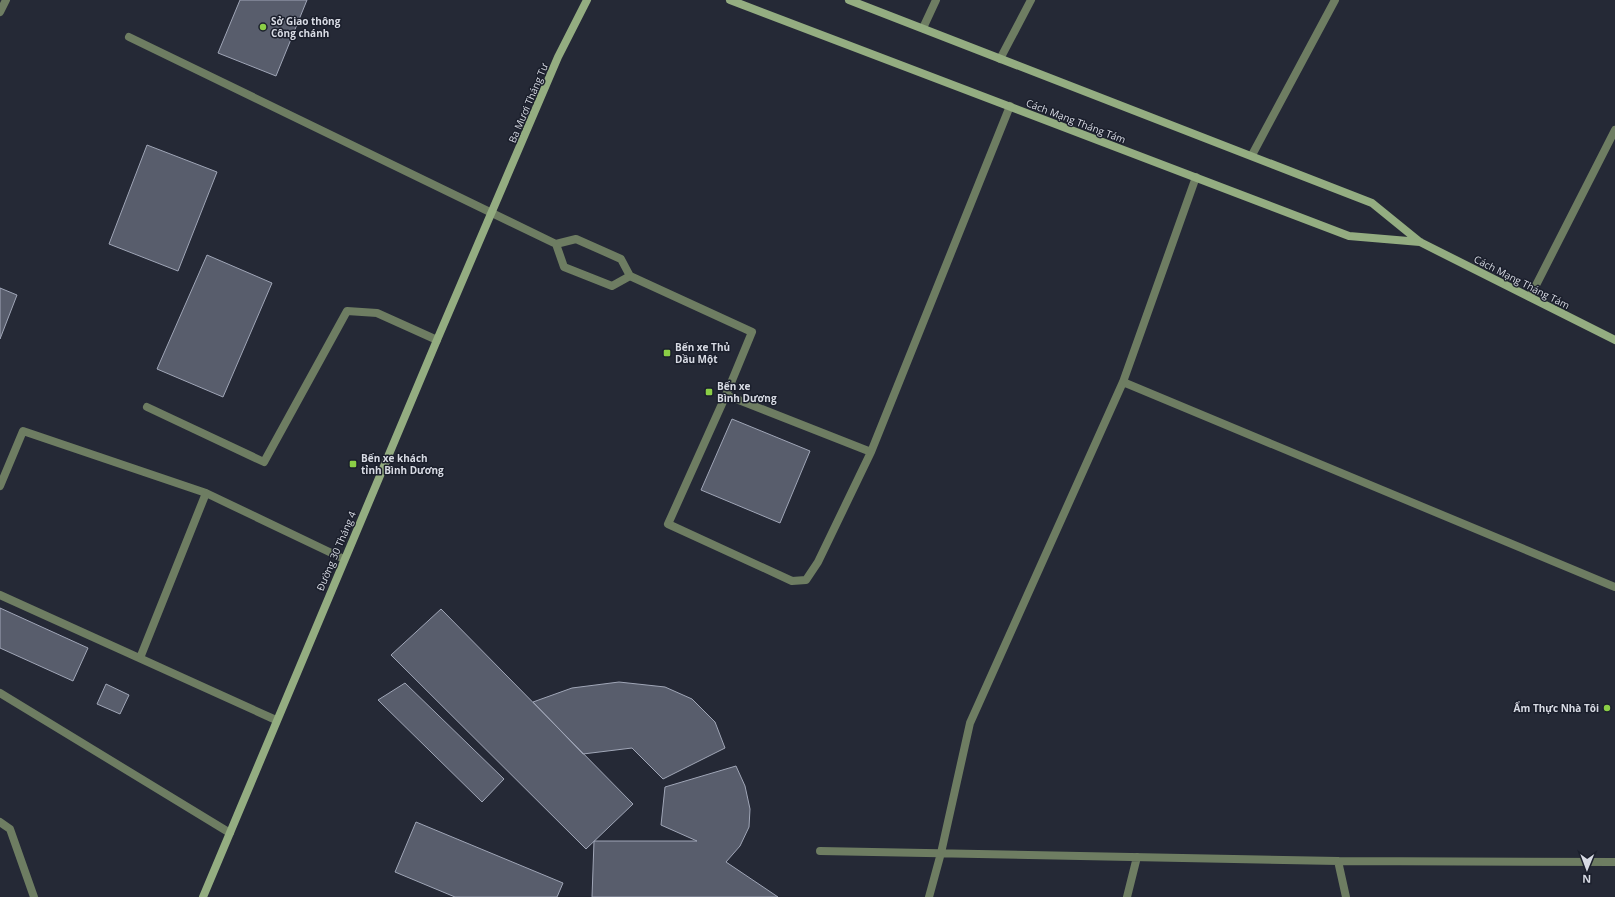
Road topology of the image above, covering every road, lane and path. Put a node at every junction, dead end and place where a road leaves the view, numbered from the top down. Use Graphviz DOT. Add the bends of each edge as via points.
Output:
graph roads {
  1 [pos="6,0"];
  2 [pos="587,0"];
  3 [pos="730,0"];
  4 [pos="849,0"];
  5 [pos="936,0"];
  6 [pos="1031,0"];
  7 [pos="1335,0"];
  8 [pos="0,12"];
  9 [pos="923,28"];
  10 [pos="129,37"];
  11 [pos="1000,59"];
  12 [pos="1010,106"];
  13 [pos="1615,130"];
  14 [pos="1252,155"];
  15 [pos="1196,177"];
  16 [pos="492,215"];
  17 [pos="1420,242"];
  18 [pos="556,244"];
  19 [pos="630,276"];
  20 [pos="1530,297"];
  21 [pos="437,340"];
  22 [pos="1615,340"];
  23 [pos="1123,382"];
  24 [pos="726,395"];
  25 [pos="147,408"];
  26 [pos="871,452"];
  27 [pos="0,486"];
  28 [pos="206,493"];
  29 [pos="344,559"];
  30 [pos="1615,587"];
  31 [pos="0,595"];
  32 [pos="140,658"];
  33 [pos="0,693"];
  34 [pos="276,720"];
  35 [pos="0,822"];
  36 [pos="230,833"];
  37 [pos="820,851"];
  38 [pos="942,853"];
  39 [pos="1138,857"];
  40 [pos="1338,861"];
  41 [pos="1615,862"];
  42 [pos="34,897"];
  43 [pos="203,897"];
  44 [pos="929,897"];
  45 [pos="1127,897"];
  46 [pos="1346,897"];
  1 -- 8 [label="street"];
  2 -- 16 [label="main road, Ba Mươi Tháng Tư" via="558,57"];
  3 -- 12 [label="main road, Cách Mạng Tháng Tám"];
  4 -- 9 [label="main road, Cách Mạng Tháng Tám"];
  5 -- 9 [label="street"];
  6 -- 11 [label="street"];
  7 -- 14 [label="street"];
  9 -- 11 [label="main road, Cách Mạng Tháng Tám"];
  10 -- 16 [label="street"];
  11 -- 14 [label="main road, Cách Mạng Tháng Tám"];
  12 -- 15 [label="main road, Cách Mạng Tháng Tám"];
  12 -- 26 [label="street"];
  13 -- 20 [label="street"];
  14 -- 17 [label="main road, Cách Mạng Tháng Tám" via="1372,203"];
  15 -- 17 [label="main road, Cách Mạng Tháng Tám" via="1349,236"];
  15 -- 23 [label="street"];
  16 -- 18 [label="street"];
  16 -- 21 [label="main road, Đường 30 Tháng 4"];
  17 -- 20 [label="main road, Cách Mạng Tháng Tám"];
  18 -- 19 [label="street" via="576,239 621,259"];
  18 -- 19 [label="street" via="564,267 612,286"];
  19 -- 24 [label="street" via="752,332"];
  20 -- 22 [label="main road, Cách Mạng Tháng Tám"];
  21 -- 25 [label="street" via="377,313 347,311 264,462"];
  21 -- 29 [label="main road, Đường 30 Tháng 4"];
  23 -- 30 [label="street"];
  23 -- 38 [label="street" via="970,723"];
  24 -- 26 [label="street"];
  24 -- 26 [label="street" via="668,524 792,581 806,580 818,562"];
  27 -- 28 [label="street" via="23,431"];
  28 -- 29 [label="street"];
  28 -- 32 [label="street"];
  29 -- 34 [label="main road, Đường 30 Tháng 4"];
  31 -- 32 [label="street"];
  32 -- 34 [label="street"];
  33 -- 36 [label="street"];
  34 -- 36 [label="main road, Đường 30 Tháng 4"];
  35 -- 42 [label="street" via="10,829"];
  36 -- 43 [label="main road, Đường 30 Tháng 4"];
  37 -- 38 [label="street"];
  38 -- 39 [label="street"];
  38 -- 44 [label="street"];
  39 -- 40 [label="street"];
  39 -- 45 [label="street"];
  40 -- 41 [label="street"];
  40 -- 46 [label="street"];
}
